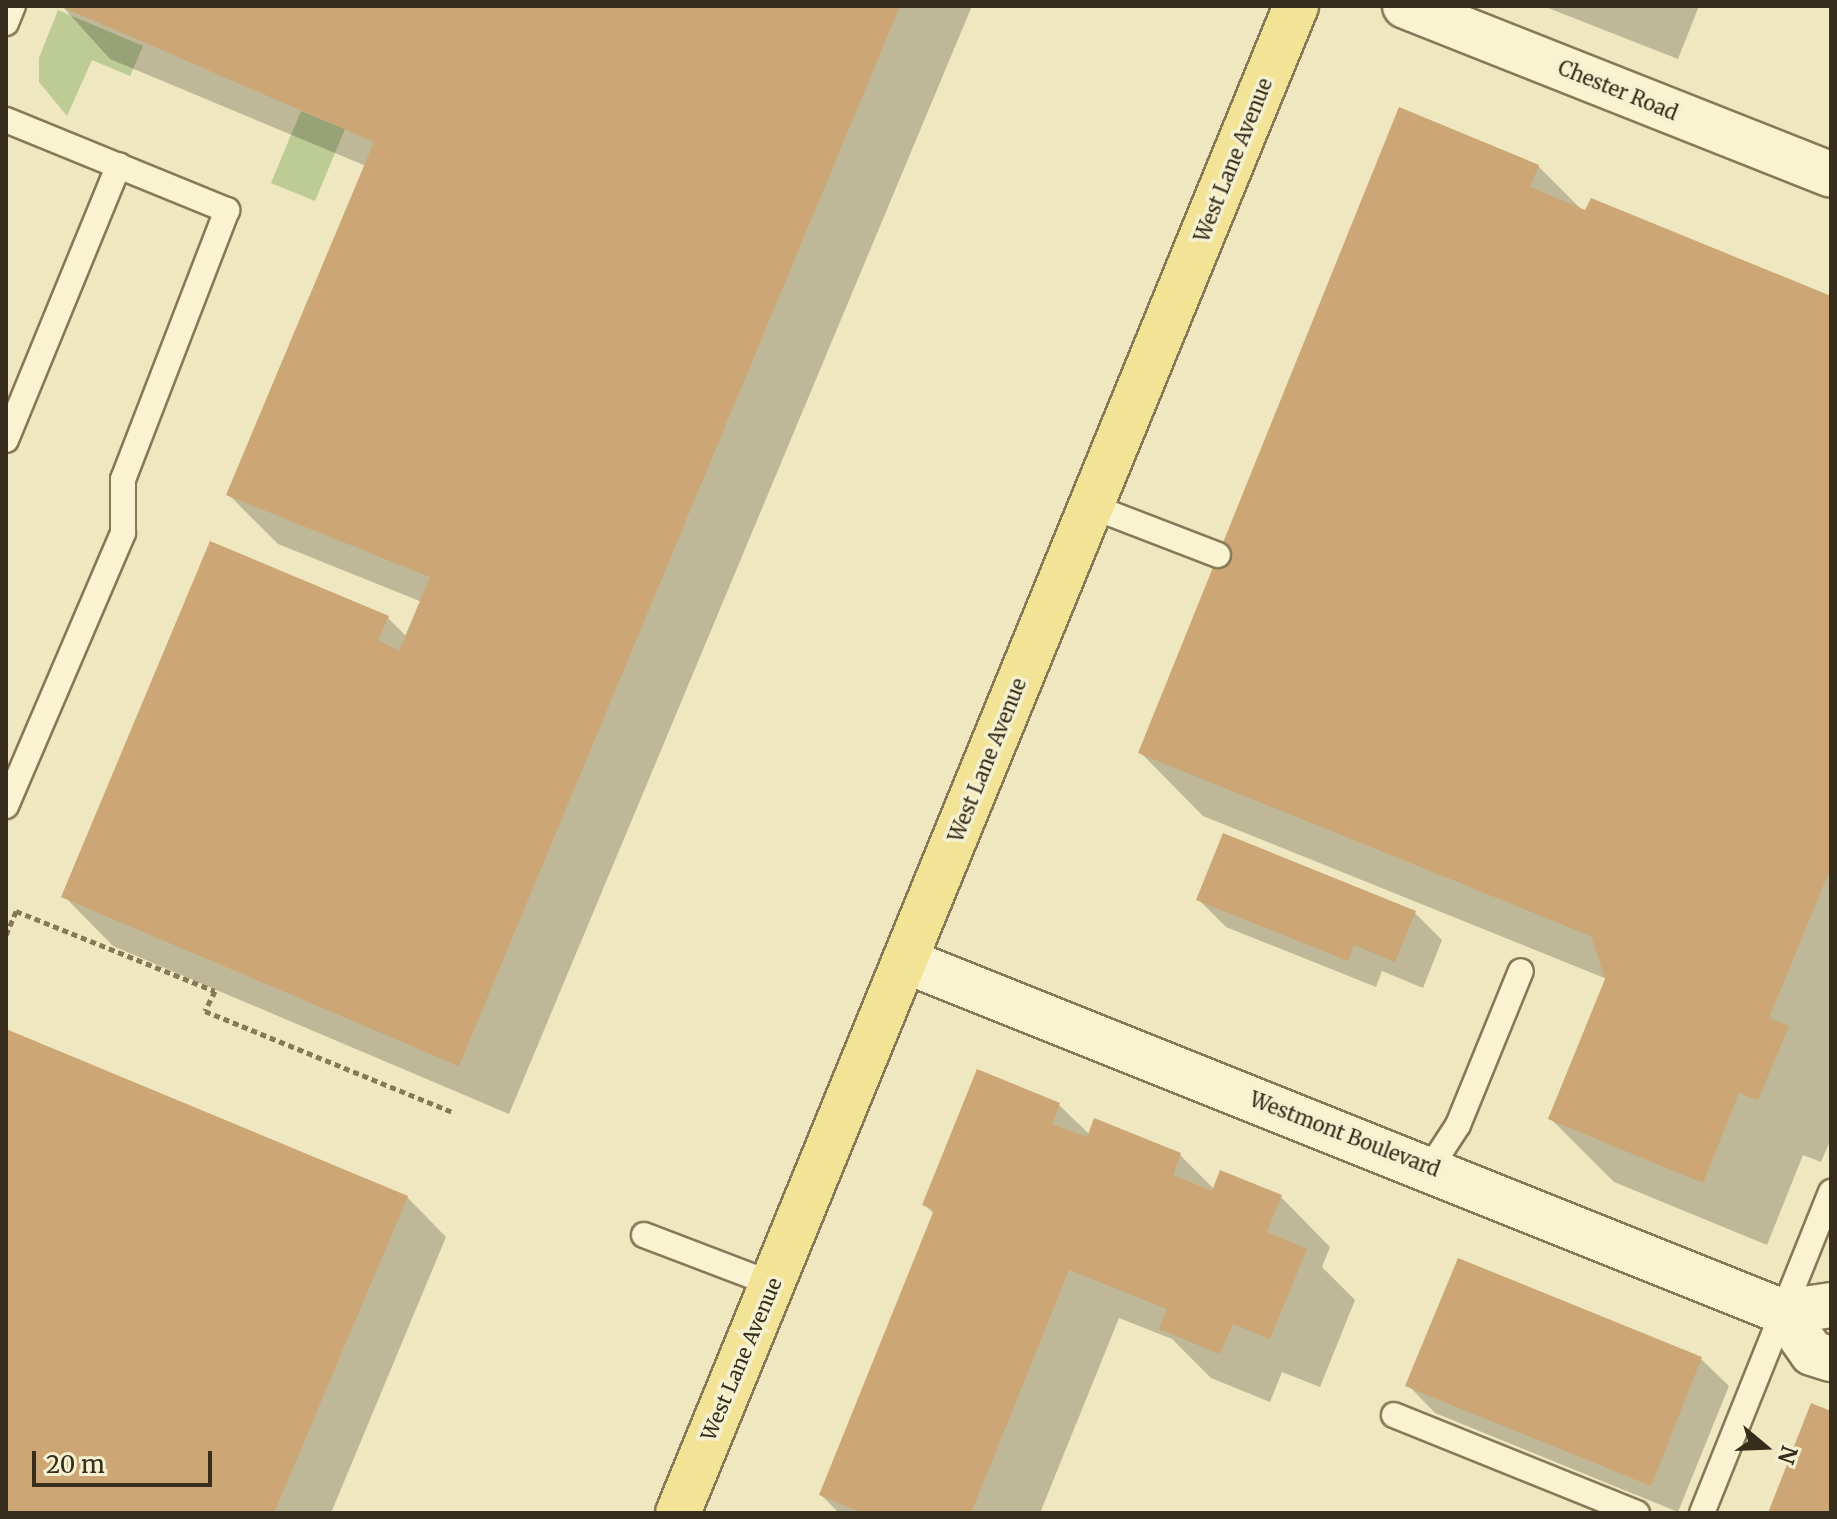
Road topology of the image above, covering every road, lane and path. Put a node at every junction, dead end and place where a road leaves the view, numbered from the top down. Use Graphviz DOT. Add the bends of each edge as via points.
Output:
graph roads {
  1 [pos="13,6"];
  2 [pos="1296,6"];
  3 [pos="1405,6"];
  4 [pos="6,23"];
  5 [pos="6,120"];
  6 [pos="119,165"];
  7 [pos="1831,175"];
  8 [pos="6,440"];
  9 [pos="1091,506"];
  10 [pos="1218,555"];
  11 [pos="6,806"];
  12 [pos="6,935"];
  13 [pos="906,961"];
  14 [pos="1521,971"];
  15 [pos="453,1112"];
  16 [pos="1430,1168"];
  17 [pos="1831,1192"];
  18 [pos="644,1235"];
  19 [pos="772,1284"];
  20 [pos="1831,1305"];
  21 [pos="1783,1312"];
  22 [pos="1831,1359"];
  23 [pos="1394,1415"];
  24 [pos="678,1513"];
  25 [pos="1637,1513"];
  26 [pos="1702,1513"];
  1 -- 4 [label="lane"];
  2 -- 9 [label="main road, West Lane Avenue"];
  3 -- 7 [label="street, Chester Road"];
  5 -- 6 [label="lane"];
  6 -- 8 [label="lane"];
  6 -- 11 [label="lane" via="227,210 123,479 123,533"];
  9 -- 10 [label="lane"];
  9 -- 13 [label="main road, West Lane Avenue"];
  12 -- 15 [label="path" via="16,911 215,991 205,1011"];
  13 -- 16 [label="street, Westmont Boulevard"];
  13 -- 19 [label="main road, West Lane Avenue"];
  14 -- 16 [label="lane" via="1458,1125"];
  16 -- 21 [label="street, Westmont Boulevard"];
  17 -- 21 [label="lane"];
  18 -- 19 [label="lane"];
  19 -- 24 [label="main road, West Lane Avenue"];
  20 -- 21 [label="street"];
  21 -- 22 [label="street" via="1812,1353"];
  21 -- 26 [label="lane"];
  23 -- 25 [label="lane"];
}
